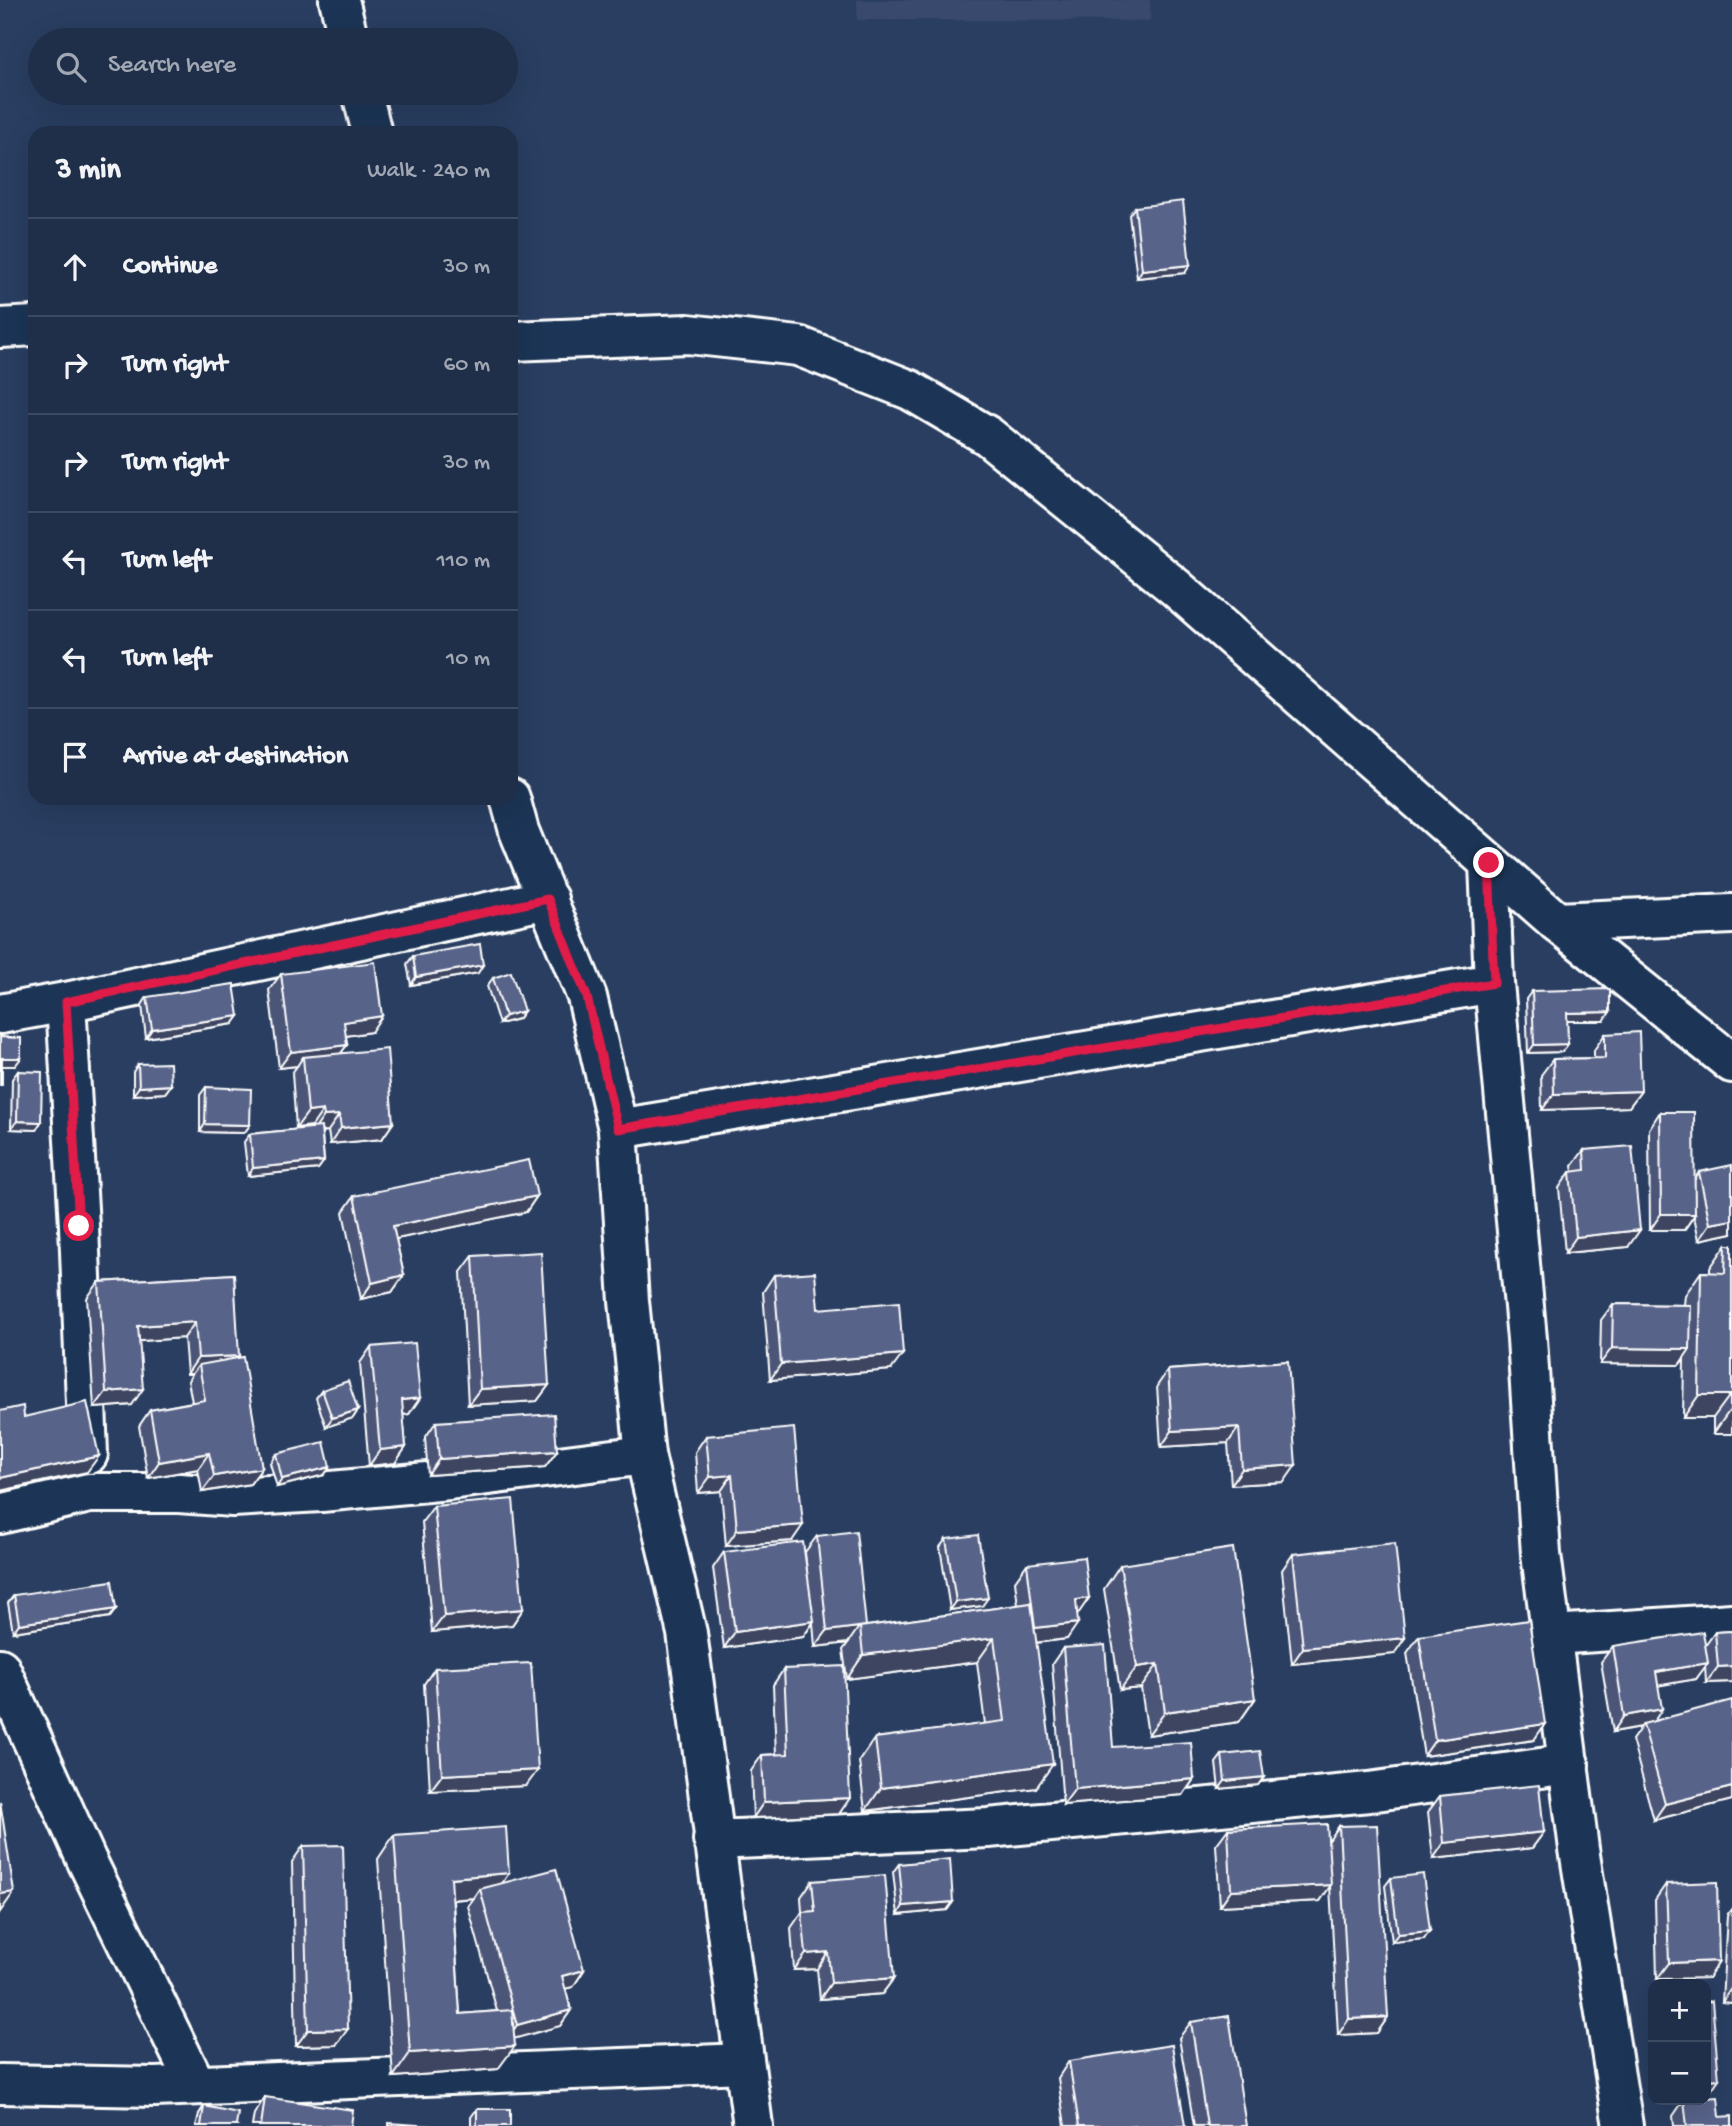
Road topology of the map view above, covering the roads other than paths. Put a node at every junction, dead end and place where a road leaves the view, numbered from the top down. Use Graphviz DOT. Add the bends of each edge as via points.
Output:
graph roads {
  1 [pos="339,0"];
  2 [pos="346,28"];
  3 [pos="365,105"];
  4 [pos="370,126"];
  5 [pos="28,326"];
  6 [pos="0,328"];
  7 [pos="518,341"];
  8 [pos="512,805"];
  9 [pos="1489,863"];
  10 [pos="548,899"];
  11 [pos="1732,914"];
  12 [pos="1557,922"];
  13 [pos="1494,983"];
  14 [pos="66,1002"];
  15 [pos="0,1014"];
  16 [pos="1732,1063"];
  17 [pos="618,1129"];
  18 [pos="645,1455"];
  19 [pos="89,1493"];
  20 [pos="0,1514"];
  21 [pos="1732,1623"];
  22 [pos="1552,1635"];
  23 [pos="0,1668"];
  24 [pos="1569,1764"];
  25 [pos="713,1840"];
  26 [pos="744,2063"];
  27 [pos="0,2084"];
  28 [pos="196,2085"];
  29 [pos="753,2126"];
  30 [pos="1623,2126"];
  1 -- 2 [label="street"];
  3 -- 4 [label="street"];
  5 -- 6 [label="street"];
  7 -- 9 [label="street" via="688,334 798,346 910,390 988,436 1175,587"];
  8 -- 10 [label="street"];
  9 -- 12 [label="street"];
  9 -- 13 [label="street"];
  10 -- 14 [label="street"];
  10 -- 17 [label="street" via="587,997"];
  11 -- 12 [label="street"];
  12 -- 16 [label="street"];
  13 -- 17 [label="street"];
  13 -- 22 [label="street" via="1527,1339 1541,1554"];
  14 -- 15 [label="street"];
  14 -- 19 [label="street"];
  17 -- 18 [label="street"];
  18 -- 19 [label="street" via="321,1492 233,1497"];
  18 -- 25 [label="street" via="687,1633"];
  19 -- 20 [label="street"];
  21 -- 22 [label="street"];
  22 -- 24 [label="street"];
  23 -- 28 [label="street"];
  24 -- 25 [label="street" via="1369,1792 988,1828"];
  24 -- 30 [label="street"];
  25 -- 26 [label="street"];
  26 -- 28 [label="street"];
  26 -- 29 [label="street"];
  27 -- 28 [label="street"];
}
